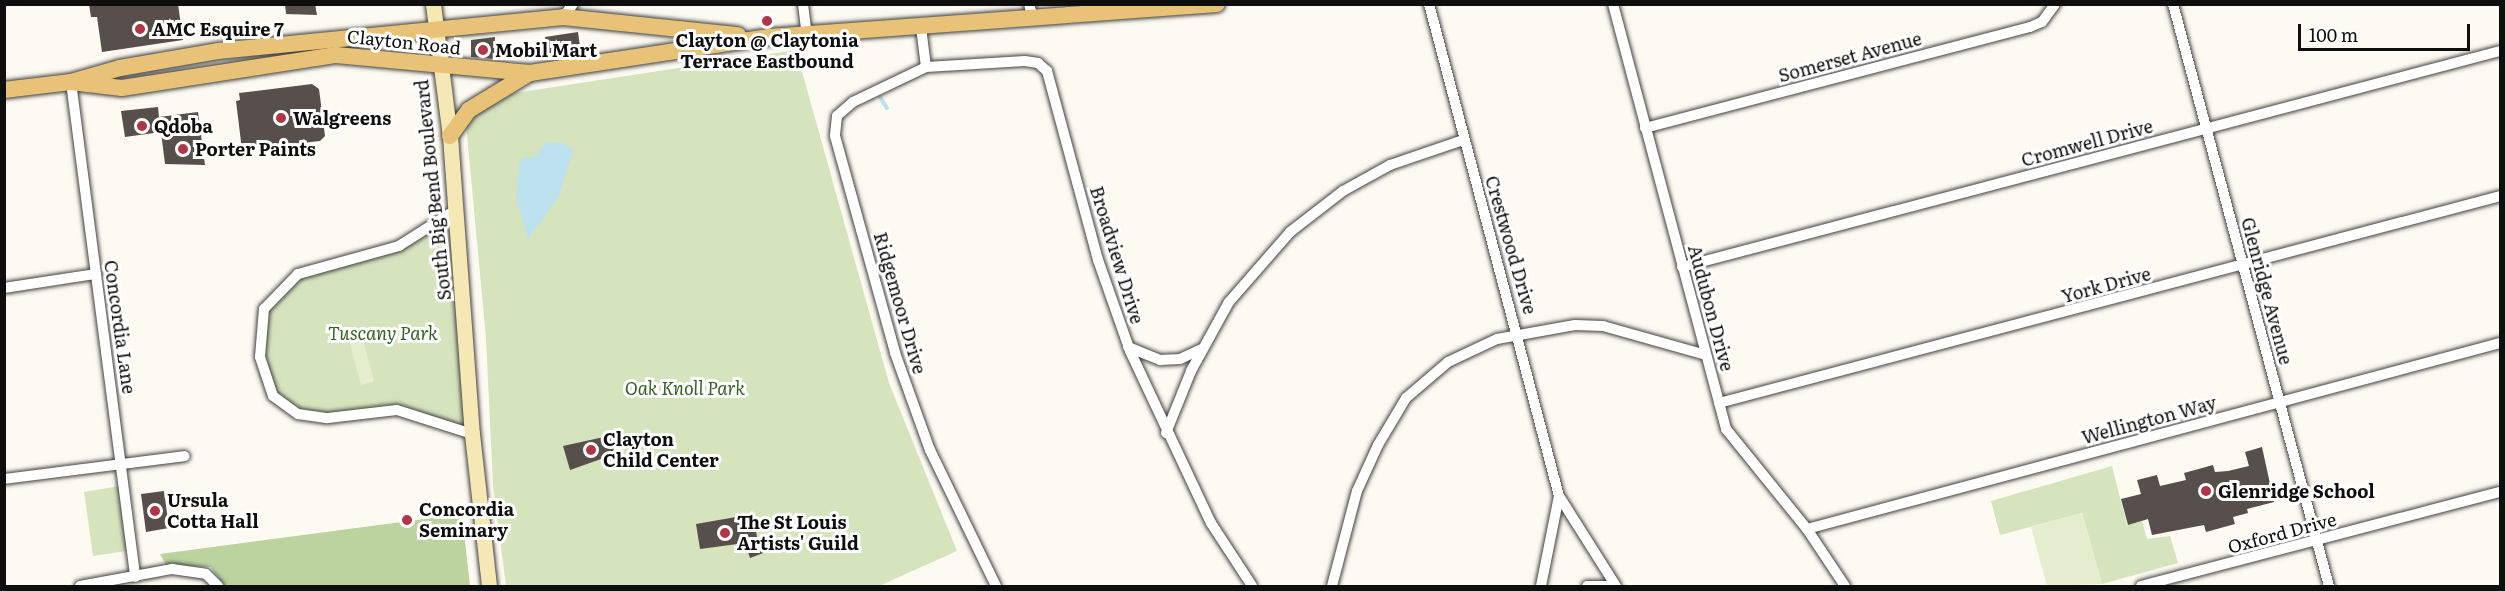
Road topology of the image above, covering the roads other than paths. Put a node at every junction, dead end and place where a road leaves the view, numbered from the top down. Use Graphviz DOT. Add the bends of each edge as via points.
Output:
graph roads {
  1 [pos="432,4"];
  2 [pos="804,4"];
  3 [pos="1216,4"];
  4 [pos="1430,4"];
  5 [pos="1613,4"];
  6 [pos="2055,4"];
  7 [pos="2174,4"];
  8 [pos="568,11"];
  9 [pos="1031,11"];
  10 [pos="921,27"];
  11 [pos="435,30"];
  12 [pos="807,35"];
  13 [pos="769,38"];
  14 [pos="2500,51"];
  15 [pos="440,64"];
  16 [pos="926,67"];
  17 [pos="530,73"];
  18 [pos="71,82"];
  19 [pos="4,90"];
  20 [pos="1645,128"];
  21 [pos="2207,128"];
  22 [pos="450,136"];
  23 [pos="1463,140"];
  24 [pos="2500,196"];
  25 [pos="457,209"];
  26 [pos="2243,266"];
  27 [pos="1682,267"];
  28 [pos="96,274"];
  29 [pos="4,288"];
  30 [pos="1519,333"];
  31 [pos="2500,344"];
  32 [pos="1128,347"];
  33 [pos="1201,349"];
  34 [pos="1706,355"];
  35 [pos="2279,402"];
  36 [pos="1719,403"];
  37 [pos="1166,433"];
  38 [pos="472,434"];
  39 [pos="185,456"];
  40 [pos="122,464"];
  41 [pos="4,479"];
  42 [pos="2500,492"];
  43 [pos="1558,496"];
  44 [pos="1807,529"];
  45 [pos="2317,541"];
  46 [pos="135,577"];
  47 [pos="1331,585"];
  48 [pos="80,586"];
  49 [pos="218,586"];
  50 [pos="489,586"];
  51 [pos="996,586"];
  52 [pos="1251,586"];
  53 [pos="1541,586"];
  54 [pos="1587,586"];
  55 [pos="1616,586"];
  56 [pos="1845,586"];
  57 [pos="2141,586"];
  58 [pos="2329,586"];
  1 -- 11 [label="main road, South Big Bend Boulevard"];
  2 -- 12 [label="street"];
  3 -- 9 [label="main road, Clayton Road"];
  4 -- 23 [label="street, Crestwood Drive"];
  5 -- 20 [label="street, Audubon Drive"];
  6 -- 20 [label="street, Somerset Avenue" via="2042,22 2030,27"];
  7 -- 21 [label="street, Glenridge Avenue"];
  8 -- 11 [label="main road, Clayton Road"];
  8 -- 13 [label="main road, Clayton Road"];
  9 -- 10 [label="main road, Clayton Road"];
  10 -- 12 [label="main road, Clayton Road"];
  10 -- 16 [label="street"];
  11 -- 15 [label="main road, South Big Bend Boulevard"];
  11 -- 18 [label="main road, Clayton Road" via="218,51 120,68"];
  12 -- 13 [label="main road, Clayton Road"];
  13 -- 17 [label="main road, Clayton Road"];
  14 -- 21 [label="street, Cromwell Drive"];
  15 -- 17 [label="main road, Clayton Road"];
  15 -- 18 [label="main road, Clayton Road" via="336,55 122,88"];
  15 -- 22 [label="main road, South Big Bend Boulevard"];
  16 -- 32 [label="street, Broadview Drive" via="1025,61 1038,63 1047,71 1098,260"];
  16 -- 51 [label="street, Ridgemoor Drive" via="848,106 837,116 835,136 895,353 930,450"];
  17 -- 22 [label="main road" via="469,110"];
  18 -- 19 [label="main road, Clayton Road"];
  18 -- 28 [label="street, Concordia Lane"];
  20 -- 27 [label="street, Audubon Drive"];
  21 -- 26 [label="street, Glenridge Avenue"];
  21 -- 27 [label="street, Cromwell Drive"];
  22 -- 25 [label="main road, South Big Bend Boulevard"];
  23 -- 30 [label="street, Crestwood Drive"];
  23 -- 33 [label="street" via="1390,165 1343,191 1290,232 1229,302"];
  24 -- 26 [label="street, York Drive"];
  25 -- 38 [label="main road, South Big Bend Boulevard"];
  25 -- 38 [label="street" via="399,246 298,274 264,309 260,357 273,396 298,414 328,418 397,410"];
  26 -- 35 [label="street, Glenridge Avenue"];
  26 -- 36 [label="street, York Drive"];
  27 -- 34 [label="street, Audubon Drive"];
  28 -- 29 [label="street"];
  28 -- 40 [label="street, Concordia Lane"];
  30 -- 34 [label="street" via="1547,327 1603,326"];
  30 -- 43 [label="street, Crestwood Drive"];
  30 -- 47 [label="street" via="1448,362 1406,398 1390,420 1357,491"];
  31 -- 35 [label="street, Wellington Way"];
  32 -- 33 [label="street" via="1160,360 1180,359"];
  32 -- 37 [label="street, Broadview Drive"];
  33 -- 37 [label="street"];
  34 -- 36 [label="street, Audubon Drive"];
  35 -- 44 [label="street, Wellington Way"];
  35 -- 45 [label="street, Glenridge Avenue"];
  36 -- 44 [label="street, Audubon Drive" via="1731,438"];
  37 -- 52 [label="street, Broadview Drive" via="1211,523"];
  38 -- 50 [label="main road, South Big Bend Boulevard"];
  39 -- 40 [label="street"];
  40 -- 41 [label="street"];
  40 -- 46 [label="street, Concordia Lane"];
  42 -- 45 [label="street, Oxford Drive"];
  43 -- 53 [label="street, Crestwood Drive"];
  43 -- 55 [label="street, Crestwood Drive"];
  44 -- 56 [label="street, Audubon Drive"];
  45 -- 57 [label="street, Oxford Drive"];
  45 -- 58 [label="street, Glenridge Avenue"];
  46 -- 48 [label="street"];
  46 -- 49 [label="street" via="193,569"];
  54 -- 55 [label="street, Crestwood Drive"];
}
